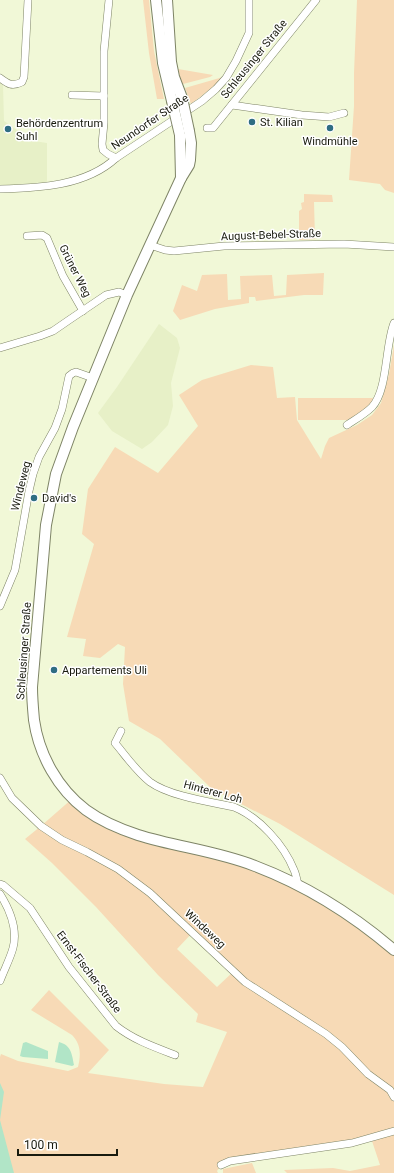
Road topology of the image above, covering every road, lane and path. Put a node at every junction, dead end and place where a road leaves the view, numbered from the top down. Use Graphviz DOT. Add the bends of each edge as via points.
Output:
graph roads {
  1 [pos="28,0"];
  2 [pos="109,0"];
  3 [pos="156,0"];
  4 [pos="167,0"];
  5 [pos="249,0"];
  6 [pos="316,0"];
  7 [pos="0,78"];
  8 [pos="72,95"];
  9 [pos="104,96"];
  10 [pos="177,100"];
  11 [pos="232,105"];
  12 [pos="344,113"];
  13 [pos="207,128"];
  14 [pos="116,158"];
  15 [pos="0,189"];
  16 [pos="27,236"];
  17 [pos="150,245"];
  18 [pos="394,247"];
  19 [pos="127,295"];
  20 [pos="83,310"];
  21 [pos="394,323"];
  22 [pos="0,348"];
  23 [pos="93,378"];
  24 [pos="347,425"];
  25 [pos="0,606"];
  26 [pos="121,731"];
  27 [pos="0,778"];
  28 [pos="0,884"];
  29 [pos="298,885"];
  30 [pos="0,894"];
  31 [pos="394,950"];
  32 [pos="0,981"];
  33 [pos="175,1055"];
  34 [pos="394,1097"];
  35 [pos="394,1131"];
  36 [pos="221,1165"];
  1 -- 7 [label="street" via="24,78 16,85 11,85"];
  2 -- 9 [label="street" via="104,51"];
  3 -- 10 [label="main road" via="163,64"];
  4 -- 10 [label="main road" via="171,62"];
  5 -- 14 [label="street, Neundorfer Straße" via="249,33 226,78 198,103"];
  6 -- 11 [label="street, Schleusinger Straße"];
  8 -- 9 [label="street"];
  9 -- 14 [label="street" via="103,150"];
  10 -- 17 [label="main road, bridge" via="185,133 181,178"];
  11 -- 12 [label="street" via="329,117"];
  11 -- 13 [label="street, Schleusinger Straße" via="213,128"];
  14 -- 15 [label="street, Neundorfer Straße" via="96,172 57,185"];
  16 -- 20 [label="street, Grüner Weg" via="47,238 63,276"];
  17 -- 18 [label="street, August-Bebel-Straße" via="174,251 224,246 298,244"];
  17 -- 19 [label="main road, Schleusinger Straße"];
  19 -- 20 [label="street, Grüner Weg" via="119,292 106,295"];
  19 -- 23 [label="main road, Schleusinger Straße"];
  20 -- 22 [label="street, Grüner Weg" via="40,336"];
  21 -- 24 [label="street" via="380,394 373,406"];
  23 -- 25 [label="street, Windeweg" via="76,372 70,376 55,428 33,474 15,570"];
  23 -- 29 [label="main road, Schleusinger Straße" via="56,474 46,525 32,687 34,721 41,747 61,784 86,810 101,819 137,835 255,866"];
  26 -- 29 [label="street, Hinterer Loh" via="115,743 151,783 167,791 242,810 268,830 294,870"];
  27 -- 34 [label="street, Windeweg" via="12,798 41,826 118,869 150,893 245,982 326,1034 368,1074 390,1090"];
  28 -- 33 [label="street, Ernst-Fischer-Straße" via="30,908 69,967 116,1026 146,1044"];
  29 -- 31 [label="main road, Schleusinger Straße" via="356,921"];
  30 -- 32 [label="street" via="12,918 14,934 13,948"];
  35 -- 36 [label="street" via="352,1143 230,1161"];
}
